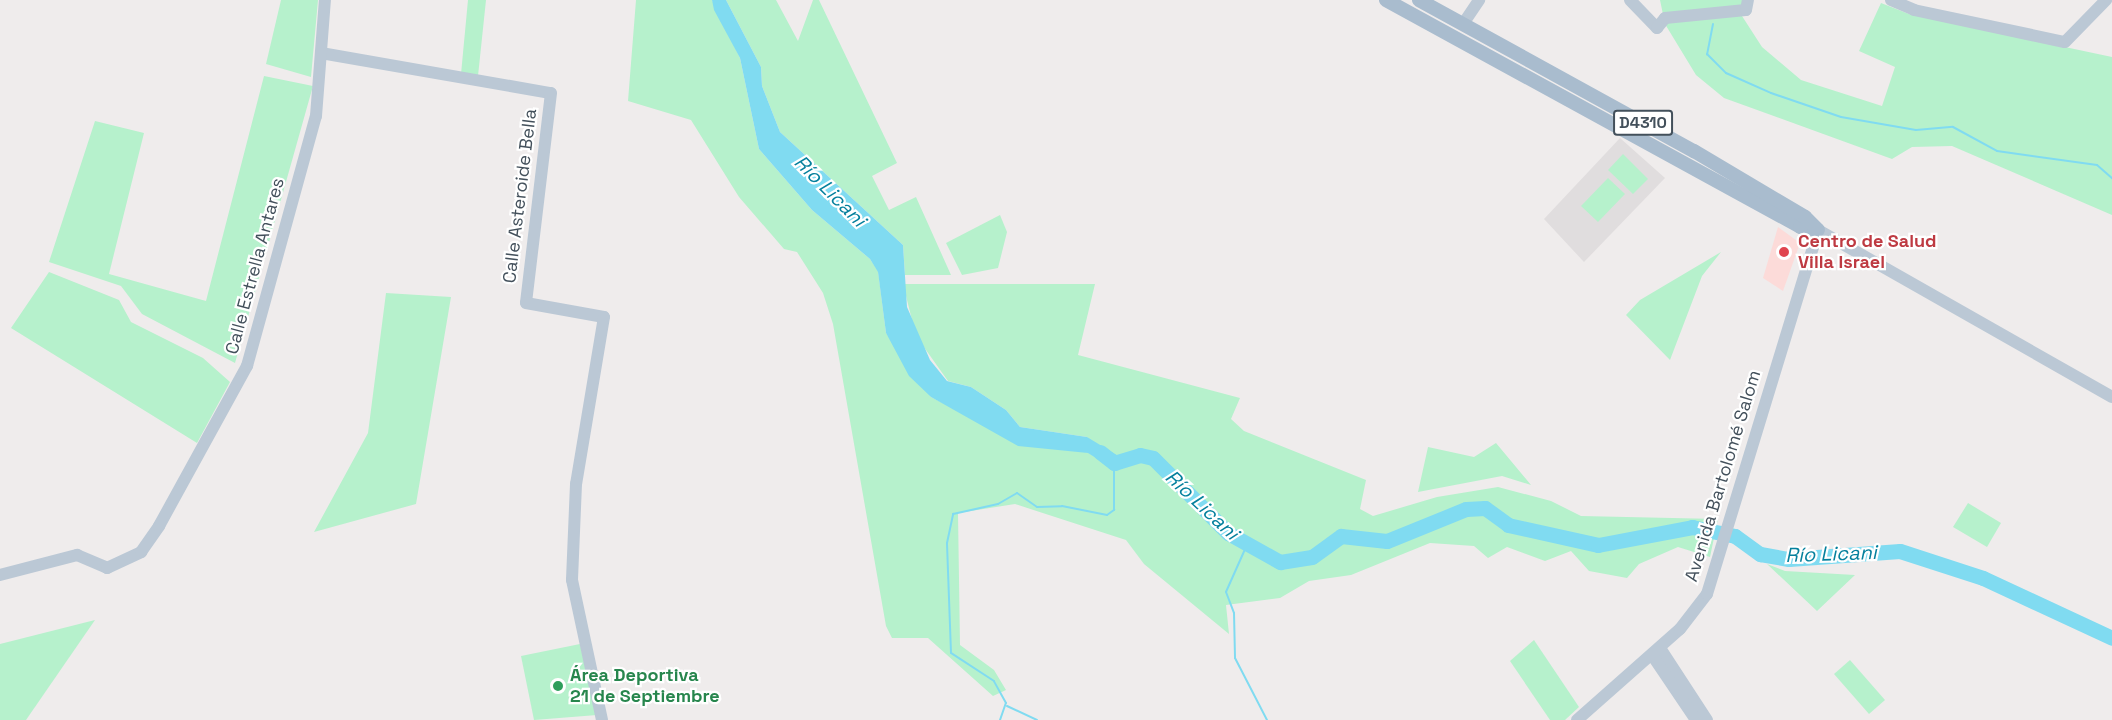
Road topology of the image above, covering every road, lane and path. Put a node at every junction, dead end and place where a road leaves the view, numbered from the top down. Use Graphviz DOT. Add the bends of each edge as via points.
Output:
graph roads {
  1 [pos="325,0"];
  2 [pos="1386,0"];
  3 [pos="1419,0"];
  4 [pos="1479,0"];
  5 [pos="1630,0"];
  6 [pos="1891,0"];
  7 [pos="2106,0"];
  8 [pos="1747,5"];
  9 [pos="1465,25"];
  10 [pos="1459,40"];
  11 [pos="321,53"];
  12 [pos="1818,230"];
  13 [pos="2112,397"];
  14 [pos="0,575"];
  15 [pos="1656,651"];
  16 [pos="602,720"];
  17 [pos="1577,720"];
  18 [pos="1695,720"];
  19 [pos="1707,720"];
  1 -- 11 [label="street, Calle Estrella Antares"];
  2 -- 10 [label="main road, D4310"];
  3 -- 9 [label="main road, D4310"];
  4 -- 9 [label="street"];
  5 -- 8 [label="street" via="1657,28 1665,18"];
  6 -- 7 [label="street" via="1914,10 2065,42"];
  9 -- 10 [label="street"];
  9 -- 12 [label="main road, D4310" via="1694,151 1805,217"];
  10 -- 12 [label="main road, D4310" via="1800,227"];
  11 -- 14 [label="street, Calle Estrella Antares" via="316,116 247,366 141,552 107,568 77,555"];
  11 -- 16 [label="street, Calle Asteroide Bella" via="551,93 526,303 604,317 576,484 572,580"];
  12 -- 13 [label="street, D4310"];
  12 -- 15 [label="street, Avenida Bartolomé Salom" via="1707,594"];
  15 -- 17 [label="street, Avenida Bartolomé Salom"];
  15 -- 18 [label="street"];
  15 -- 19 [label="street"];
}
